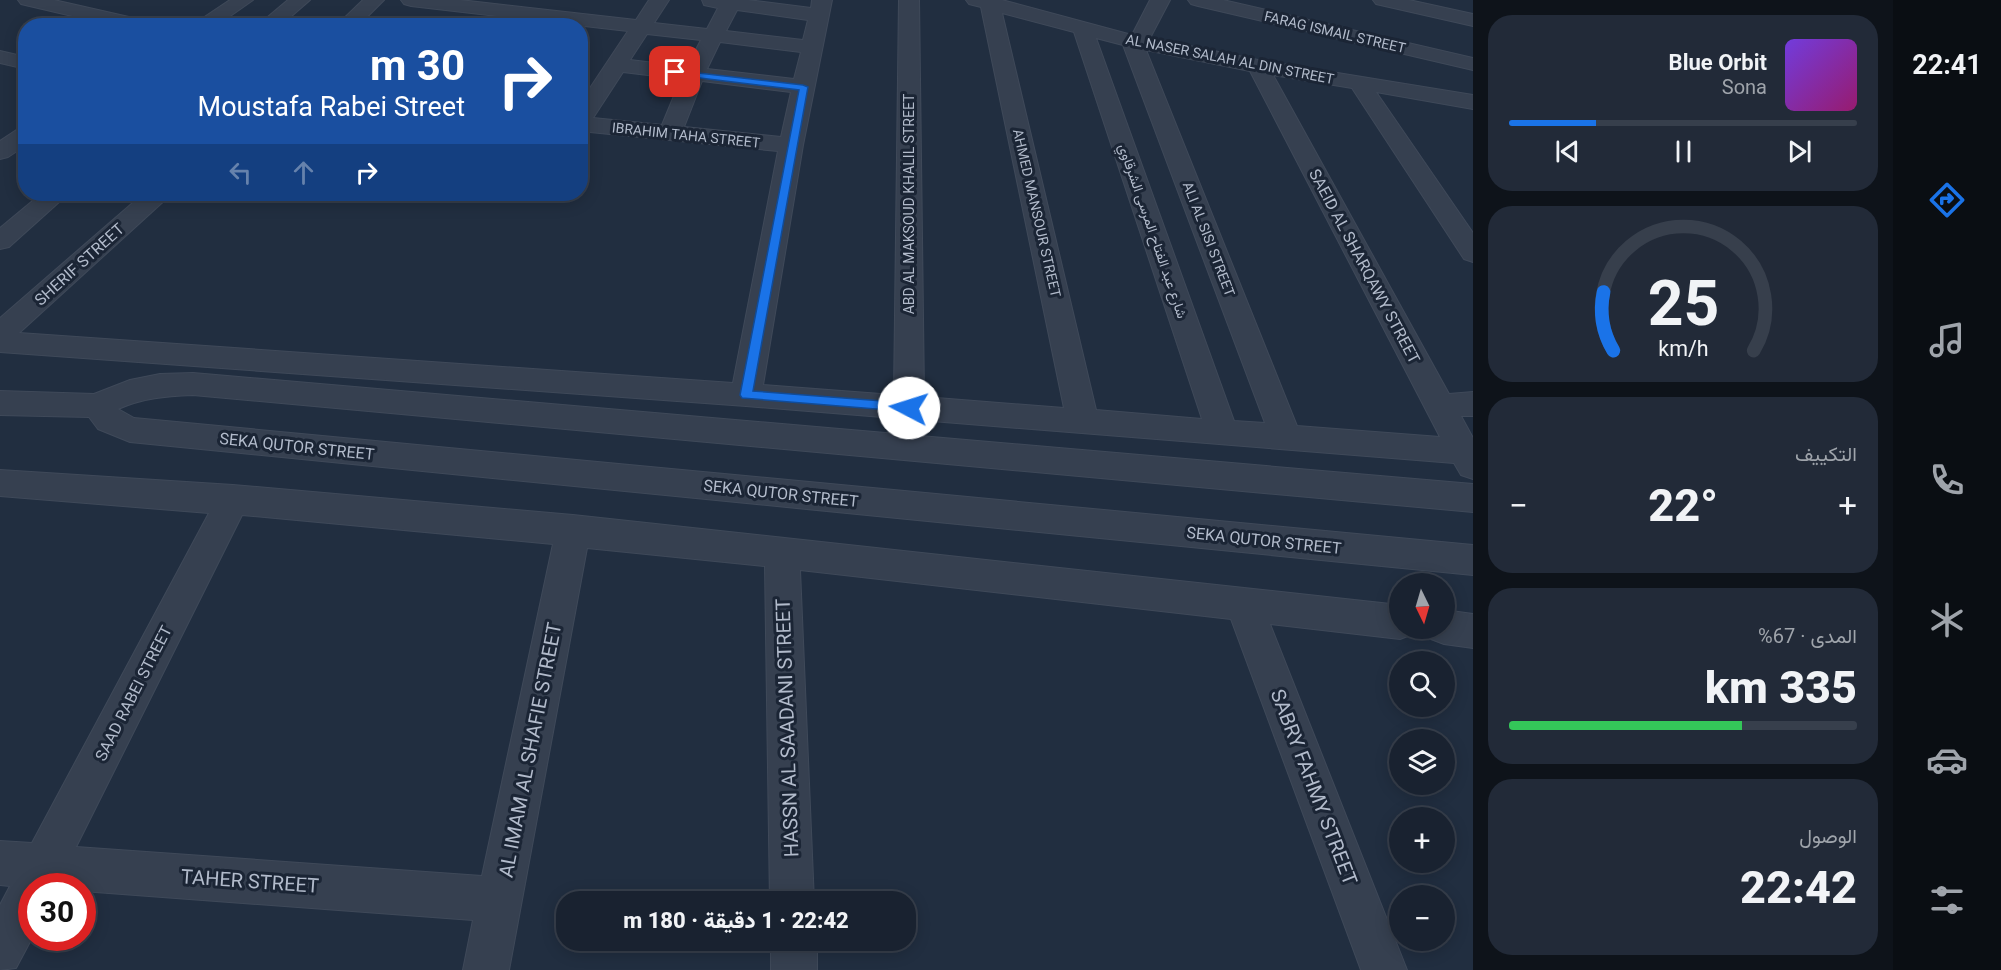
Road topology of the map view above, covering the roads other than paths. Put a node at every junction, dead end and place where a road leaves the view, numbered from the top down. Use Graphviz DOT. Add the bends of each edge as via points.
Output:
graph roads {
  1 [pos="28,0"];
  2 [pos="243,0"];
  3 [pos="300,0"];
  4 [pos="374,0"];
  5 [pos="411,0"];
  6 [pos="659,0"];
  7 [pos="707,0"];
  8 [pos="909,0"];
  9 [pos="1160,0"];
  10 [pos="1198,0"];
  11 [pos="1383,0"];
  12 [pos="986,1"];
  13 [pos="731,2"];
  14 [pos="820,8"];
  15 [pos="108,18"];
  16 [pos="214,18"];
  17 [pos="277,18"];
  18 [pos="355,18"];
  19 [pos="559,18"];
  20 [pos="1473,20"];
  21 [pos="588,22"];
  22 [pos="641,28"];
  23 [pos="1083,30"];
  24 [pos="712,36"];
  25 [pos="1135,42"];
  26 [pos="812,47"];
  27 [pos="0,57"];
  28 [pos="18,61"];
  29 [pos="1473,64"];
  30 [pos="618,65"];
  31 [pos="1258,66"];
  32 [pos="694,74"];
  33 [pos="1359,83"];
  34 [pos="803,87"];
  35 [pos="1473,102"];
  36 [pos="588,111"];
  37 [pos="588,124"];
  38 [pos="670,133"];
  39 [pos="15,135"];
  40 [pos="791,145"];
  41 [pos="0,152"];
  42 [pos="48,201"];
  43 [pos="149,201"];
  44 [pos="0,241"];
  45 [pos="1473,253"];
  46 [pos="0,334"];
  47 [pos="0,342"];
  48 [pos="746,395"];
  49 [pos="0,403"];
  50 [pos="1473,404"];
  51 [pos="97,406"];
  52 [pos="1440,406"];
  53 [pos="909,408"];
  54 [pos="1083,423"];
  55 [pos="1223,433"];
  56 [pos="1286,438"];
  57 [pos="1470,457"];
  58 [pos="0,483"];
  59 [pos="1473,498"];
  60 [pos="233,499"];
  61 [pos="573,530"];
  62 [pos="782,554"];
  63 [pos="1473,560"];
  64 [pos="1244,604"];
  65 [pos="1389,621"];
  66 [pos="1455,629"];
  67 [pos="1473,631"];
  68 [pos="0,863"];
  69 [pos="20,873"];
  70 [pos="40,873"];
  71 [pos="96,883"];
  72 [pos="792,891"];
  73 [pos="500,900"];
  74 [pos="18,916"];
  75 [pos="794,951"];
  76 [pos="0,952"];
  77 [pos="486,970"];
  78 [pos="794,970"];
  79 [pos="1384,970"];
  1 -- 15 [label="street"];
  2 -- 16 [label="street"];
  3 -- 17 [label="street"];
  4 -- 18 [label="street"];
  5 -- 19 [label="street"];
  6 -- 22 [label="street"];
  7 -- 13 [label="street"];
  8 -- 53 [label="street, ABD AL MAKSOUD KHALIL STREET"];
  9 -- 25 [label="street"];
  10 -- 29 [label="street, FARAG ISMAIL STREET"];
  11 -- 20 [label="street"];
  12 -- 23 [label="street, AL NASER SALAH AL DIN STREET"];
  12 -- 54 [label="street, AHMED MANSOUR STREET"];
  13 -- 14 [label="street"];
  13 -- 24 [label="street"];
  14 -- 26 [label="street"];
  21 -- 22 [label="street"];
  22 -- 24 [label="street"];
  22 -- 30 [label="street"];
  23 -- 25 [label="street, AL NASER SALAH AL DIN STREET"];
  23 -- 55 [label="street, شارع عبد الفتاح المرسى الشرقاوي"];
  24 -- 26 [label="street"];
  24 -- 32 [label="street"];
  25 -- 31 [label="street, AL NASER SALAH AL DIN STREET"];
  25 -- 56 [label="street, ALI AL SISI STREET"];
  26 -- 34 [label="street"];
  27 -- 28 [label="street"];
  30 -- 32 [label="street"];
  30 -- 36 [label="street"];
  31 -- 33 [label="street, AL NASER SALAH AL DIN STREET"];
  31 -- 52 [label="street, SAEID AL SHARQAWY STREET"];
  32 -- 34 [label="street"];
  32 -- 38 [label="street"];
  33 -- 35 [label="street, AL NASER SALAH AL DIN STREET"];
  33 -- 45 [label="street"];
  34 -- 40 [label="street"];
  37 -- 38 [label="street, IBRAHIM TAHA STREET"];
  38 -- 40 [label="street, IBRAHIM TAHA STREET"];
  39 -- 41 [label="street"];
  40 -- 48 [label="street"];
  42 -- 44 [label="street"];
  43 -- 46 [label="street, SHERIF STREET"];
  47 -- 48 [label="street"];
  48 -- 53 [label="street"];
  49 -- 51 [label="street"];
  50 -- 52 [label="street"];
  51 -- 59 [label="street" via="130,391 192,384"];
  51 -- 63 [label="street, SEKA QUTOR STREET" via="109,420 130,430"];
  52 -- 57 [label="street, SAEID AL SHARQAWY STREET"];
  53 -- 54 [label="street"];
  54 -- 55 [label="street"];
  55 -- 56 [label="street"];
  56 -- 57 [label="street"];
  58 -- 60 [label="street"];
  60 -- 61 [label="street"];
  60 -- 70 [label="street, SAAD RABEI STREET"];
  61 -- 62 [label="street"];
  61 -- 73 [label="street, AL IMAM AL SHAFIE STREET"];
  62 -- 64 [label="street"];
  62 -- 72 [label="street, HASSN AL SAADANI STREET"];
  64 -- 65 [label="street"];
  64 -- 79 [label="street, SABRY FAHMY STREET"];
  66 -- 67 [label="street"];
  68 -- 69 [label="street, TAHER STREET"];
  71 -- 73 [label="street, TAHER STREET"];
  73 -- 77 [label="street, AL IMAM AL SHAFIE STREET"];
  74 -- 76 [label="street, SAAD RABEI STREET"];
  75 -- 78 [label="street"];
}
